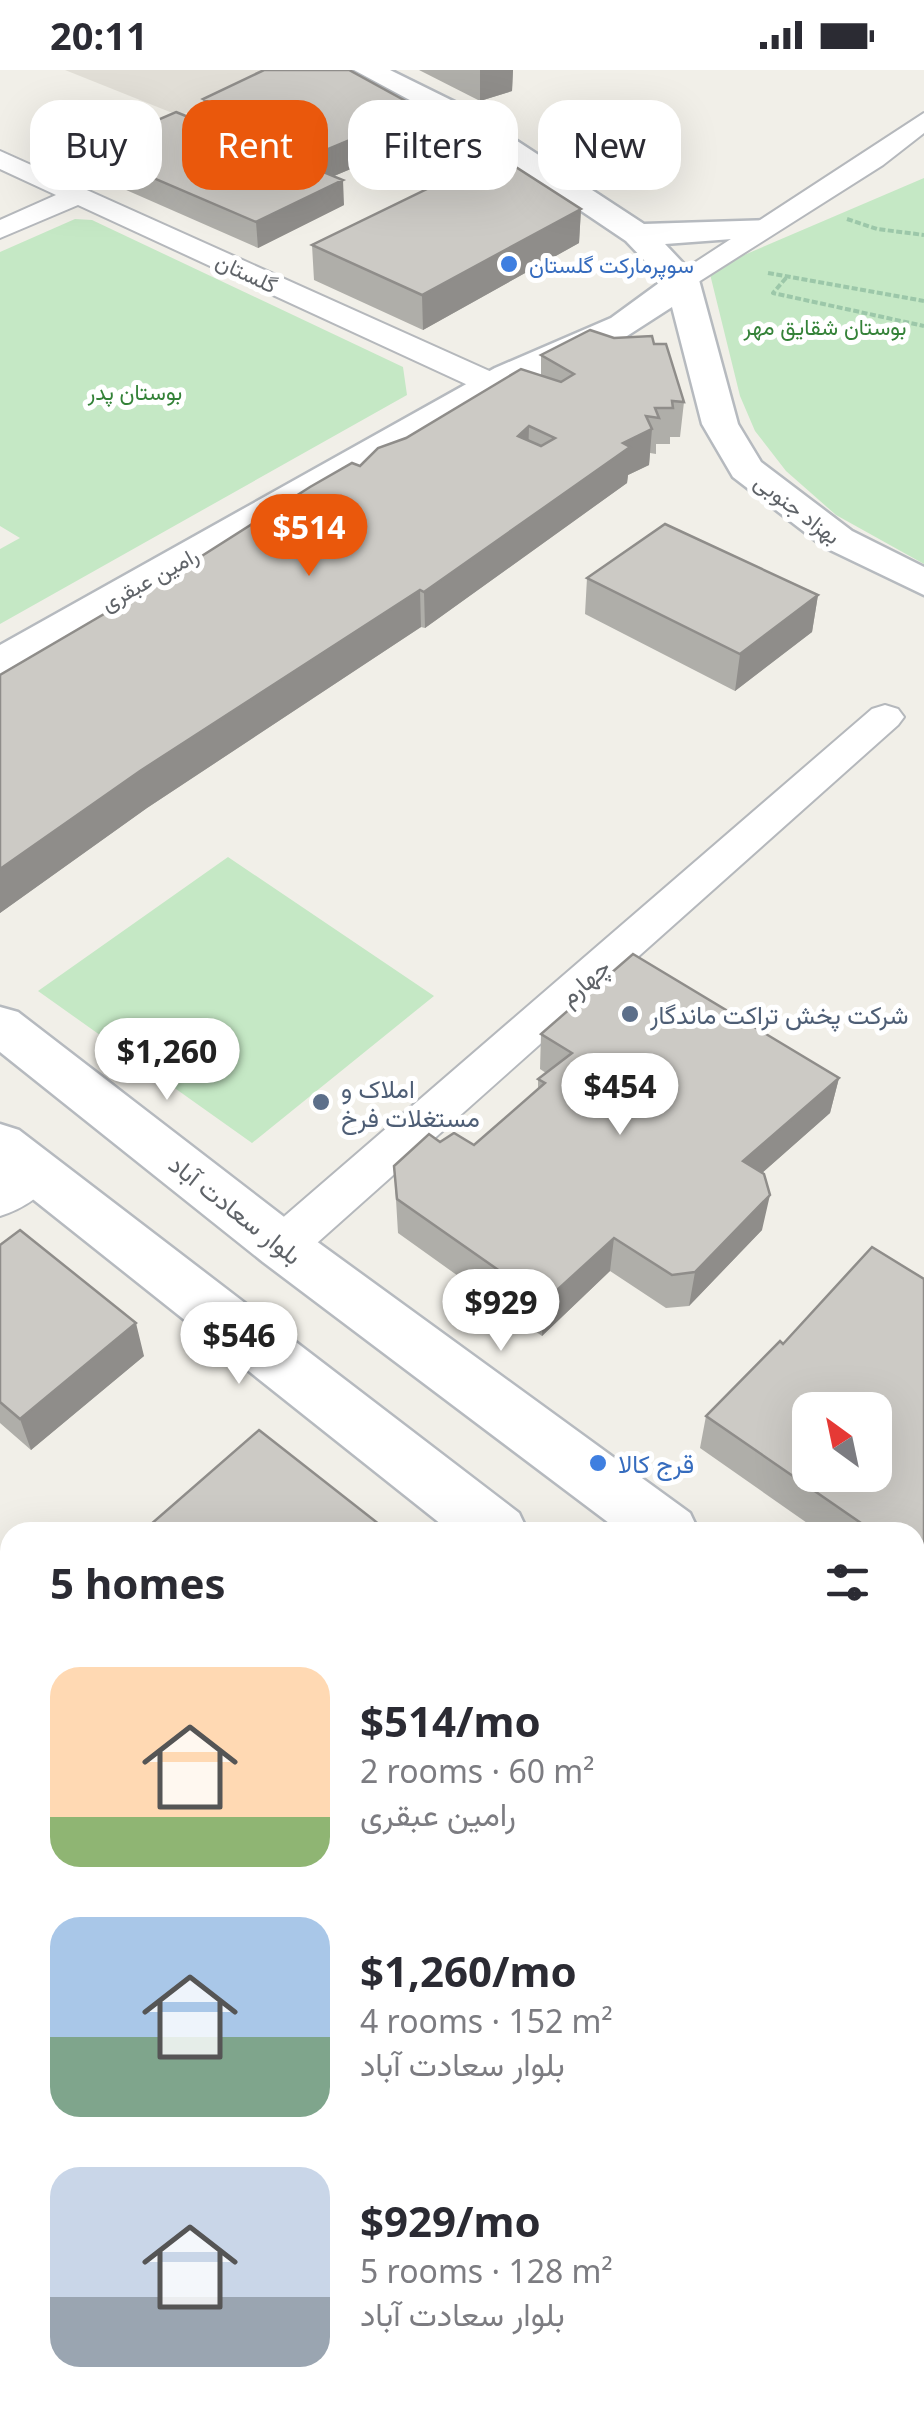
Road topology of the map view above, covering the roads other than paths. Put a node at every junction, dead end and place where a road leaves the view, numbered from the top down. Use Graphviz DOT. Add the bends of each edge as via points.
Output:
graph roads {
  1 [pos="304,70"];
  2 [pos="334,70"];
  3 [pos="368,70"];
  4 [pos="924,122"];
  5 [pos="162,137"];
  6 [pos="924,157"];
  7 [pos="0,159"];
  8 [pos="874,159"];
  9 [pos="30,173"];
  10 [pos="68,190"];
  11 [pos="759,227"];
  12 [pos="0,230"];
  13 [pos="636,234"];
  14 [pos="682,280"];
  15 [pos="570,354"];
  16 [pos="701,361"];
  17 [pos="501,380"];
  18 [pos="924,583"];
  19 [pos="0,662"];
  20 [pos="885,717"];
  21 [pos="0,1025"];
  22 [pos="11,1172"];
  23 [pos="282,1246"];
  24 [pos="484,1522"];
  25 [pos="655,1522"];
  1 -- 5 [label="street"];
  2 -- 14 [label="street" via="442,127"];
  3 -- 13 [label="street" via="455,113"];
  4 -- 8 [label="street"];
  6 -- 8 [label="street"];
  7 -- 9 [label="street, گلستان"];
  8 -- 11 [label="street"];
  10 -- 12 [label="street"];
  10 -- 17 [label="street, گلستان"];
  11 -- 13 [label="street"];
  11 -- 14 [label="street"];
  13 -- 14 [label="street"];
  14 -- 15 [label="street, رامین عبقری" via="661,301"];
  14 -- 16 [label="street, بهزاد جنوبی"];
  14 -- 17 [label="street, رامین عبقری" via="632,294"];
  15 -- 16 [label="street" via="622,338"];
  15 -- 17 [label="street, رامین عبقری"];
  16 -- 18 [label="street, بهزاد جنوبی" via="727,440 746,468 838,539"];
  17 -- 19 [label="street, رامین عبقری"];
  20 -- 23 [label="street, چهارم"];
  21 -- 23 [label="street, بلوار سعادت آباد"];
  22 -- 24 [label="street"];
  23 -- 25 [label="street, بلوار سعادت آباد"];
}
